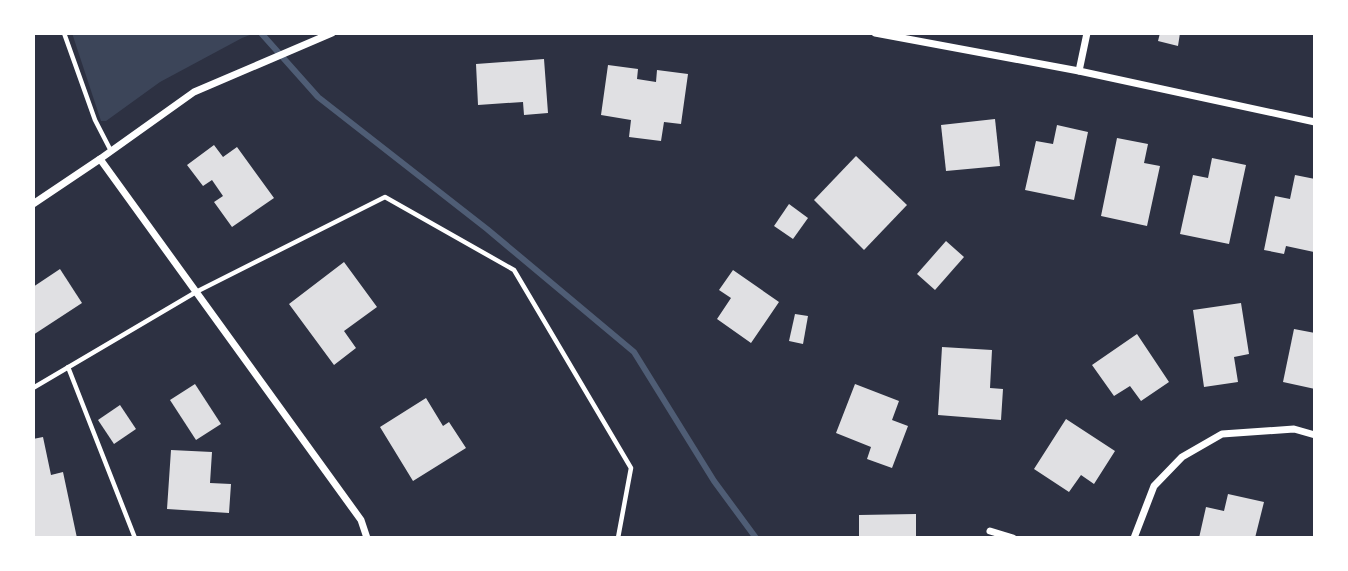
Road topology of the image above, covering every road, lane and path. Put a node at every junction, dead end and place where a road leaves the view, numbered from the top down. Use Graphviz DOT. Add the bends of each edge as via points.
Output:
graph roads {
  1 [pos="64,33"];
  2 [pos="332,33"];
  3 [pos="875,33"];
  4 [pos="1087,33"];
  5 [pos="1079,71"];
  6 [pos="1315,122"];
  7 [pos="111,151"];
  8 [pos="100,159"];
  9 [pos="33,204"];
  10 [pos="196,292"];
  11 [pos="68,368"];
  12 [pos="33,388"];
  13 [pos="1315,435"];
  14 [pos="990,531"];
  15 [pos="135,538"];
  16 [pos="367,538"];
  17 [pos="618,538"];
  18 [pos="1013,538"];
  19 [pos="1134,538"];
  1 -- 7 [label="lane"];
  2 -- 7 [label="street" via="194,92"];
  3 -- 5 [label="street"];
  4 -- 5 [label="street"];
  5 -- 6 [label="street"];
  7 -- 8 [label="street"];
  8 -- 9 [label="street"];
  8 -- 10 [label="street"];
  10 -- 11 [label="lane"];
  10 -- 16 [label="street" via="361,520"];
  10 -- 17 [label="lane" via="385,197 514,270 631,468"];
  11 -- 12 [label="lane"];
  11 -- 15 [label="lane"];
  13 -- 19 [label="street" via="1294,429 1222,434 1182,457 1154,486"];
  14 -- 18 [label="street"];
}
